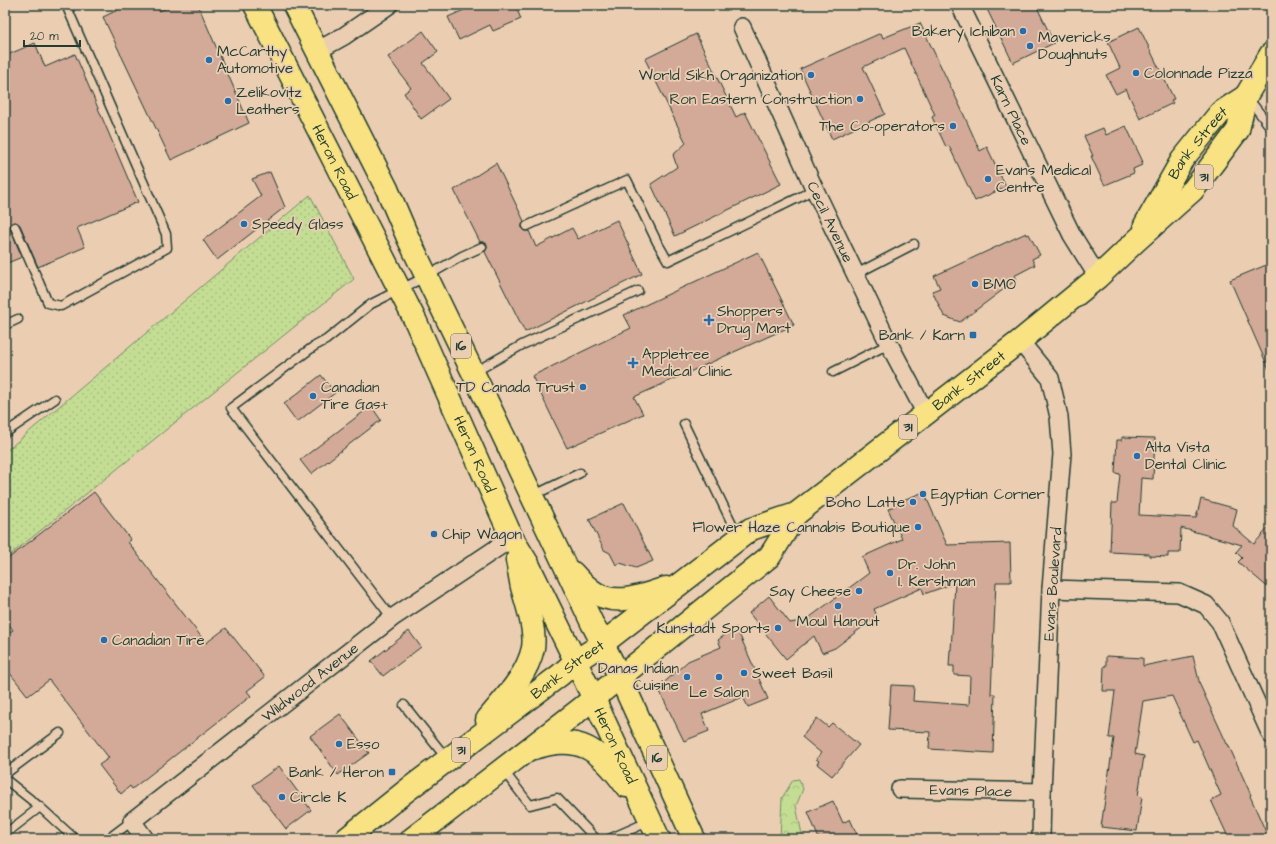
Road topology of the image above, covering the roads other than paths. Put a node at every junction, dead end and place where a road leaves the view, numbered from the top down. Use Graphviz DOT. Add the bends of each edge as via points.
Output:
graph roads {
  1 [pos="66,5"];
  2 [pos="255,5"];
  3 [pos="294,5"];
  4 [pos="389,5"];
  5 [pos="960,5"];
  6 [pos="742,27"];
  7 [pos="317,51"];
  8 [pos="1271,54"];
  9 [pos="1246,96"];
  10 [pos="1271,128"];
  11 [pos="814,188"];
  12 [pos="527,226"];
  13 [pos="15,227"];
  14 [pos="914,244"];
  15 [pos="482,247"];
  16 [pos="856,274"];
  17 [pos="427,276"];
  18 [pos="1098,277"];
  19 [pos="400,289"];
  20 [pos="638,292"];
  21 [pos="18,318"];
  22 [pos="5,325"];
  23 [pos="1020,341"];
  24 [pos="889,344"];
  25 [pos="833,372"];
  26 [pos="473,373"];
  27 [pos="55,399"];
  28 [pos="926,414"];
  29 [pos="684,424"];
  30 [pos="5,433"];
  31 [pos="580,473"];
  32 [pos="532,496"];
  33 [pos="796,514"];
  34 [pos="512,538"];
  35 [pos="739,538"];
  36 [pos="563,562"];
  37 [pos="680,584"];
  38 [pos="1051,590"];
  39 [pos="392,618"];
  40 [pos="602,644"];
  41 [pos="576,661"];
  42 [pos="620,677"];
  43 [pos="594,699"];
  44 [pos="404,705"];
  45 [pos="60,733"];
  46 [pos="1271,735"];
  47 [pos="468,744"];
  48 [pos="527,750"];
  49 [pos="447,760"];
  50 [pos="503,769"];
  51 [pos="5,774"];
  52 [pos="5,778"];
  53 [pos="900,789"];
  54 [pos="1042,792"];
  55 [pos="40,807"];
  56 [pos="132,821"];
  57 [pos="655,830"];
  58 [pos="5,834"];
  59 [pos="421,836"];
  60 [pos="74,839"];
  61 [pos="108,839"];
  62 [pos="145,839"];
  63 [pos="346,839"];
  64 [pos="596,839"];
  65 [pos="609,839"];
  66 [pos="694,839"];
  67 [pos="1041,839"];
  1 -- 13 [label="lane" via="166,234 167,248 61,306 48,303"];
  2 -- 19 [label="main road, Heron Road / 16"];
  3 -- 7 [label="main road, Heron Road / 16"];
  4 -- 7 [label="street"];
  5 -- 18 [label="street, Karn Place" via="1072,235"];
  6 -- 11 [label="street, Cecil Avenue"];
  7 -- 17 [label="main road, Heron Road / 16" via="387,189"];
  8 -- 9 [label="main road, Bank Street / 31"];
  9 -- 10 [label="lane"];
  9 -- 18 [label="main road, Bank Street / 31" via="1220,113 1182,160 1136,241"];
  11 -- 12 [label="lane" via="668,261 656,242 627,180"];
  11 -- 16 [label="street, Cecil Avenue"];
  14 -- 16 [label="lane"];
  15 -- 17 [label="lane"];
  16 -- 24 [label="street, Cecil Avenue"];
  17 -- 19 [label="lane"];
  17 -- 26 [label="main road, Heron Road / 16"];
  18 -- 23 [label="main road, Bank Street / 31"];
  19 -- 34 [label="main road, Heron Road / 16"];
  19 -- 39 [label="lane" via="371,304 326,340 231,408"];
  20 -- 26 [label="lane" via="522,345"];
  21 -- 22 [label="lane"];
  23 -- 28 [label="main road, Bank Street / 31"];
  23 -- 38 [label="street, Evans Boulevard" via="1050,378 1059,416 1062,454"];
  24 -- 25 [label="lane"];
  24 -- 28 [label="street, Cecil Avenue"];
  26 -- 32 [label="main road, Heron Road / 16"];
  27 -- 30 [label="lane"];
  28 -- 33 [label="main road, Bank Street / 31"];
  29 -- 35 [label="lane"];
  31 -- 32 [label="lane"];
  32 -- 36 [label="main road, Heron Road / 16"];
  33 -- 35 [label="main road, Bank Street / 31" via="751,529"];
  33 -- 42 [label="main road, Bank Street / 31" via="770,556"];
  34 -- 39 [label="street, Wildwood Avenue"];
  34 -- 41 [label="main road, Heron Road / 16" via="528,564"];
  34 -- 47 [label="main road" via="532,627 533,647 514,686"];
  35 -- 37 [label="main road, Bank Street / 31"];
  36 -- 37 [label="main road" via="591,591 608,598 629,599"];
  36 -- 40 [label="main road, Heron Road / 16"];
  37 -- 40 [label="main road, Bank Street / 31"];
  38 -- 46 [label="street" via="1179,594 1206,605 1220,622"];
  38 -- 54 [label="street, Evans Boulevard"];
  39 -- 56 [label="street, Wildwood Avenue"];
  40 -- 41 [label="main road, Bank Street / 31"];
  40 -- 42 [label="main road, Heron Road / 16"];
  41 -- 43 [label="main road, Heron Road / 16"];
  41 -- 47 [label="main road, Bank Street / 31"];
  42 -- 43 [label="main road, Bank Street / 31"];
  42 -- 66 [label="main road, Heron Road / 16"];
  43 -- 48 [label="main road, Bank Street / 31"];
  43 -- 57 [label="main road, Heron Road / 16"];
  44 -- 49 [label="lane"];
  45 -- 51 [label="lane"];
  47 -- 49 [label="main road, Bank Street / 31"];
  48 -- 50 [label="main road, Bank Street / 31"];
  48 -- 57 [label="main road" via="560,742 592,750 614,771"];
  49 -- 63 [label="main road, Bank Street / 31"];
  50 -- 59 [label="main road, Bank Street / 31"];
  50 -- 64 [label="lane" via="530,805 557,798"];
  52 -- 55 [label="lane"];
  53 -- 54 [label="street, Evans Place"];
  54 -- 67 [label="street, Evans Boulevard"];
  55 -- 58 [label="lane"];
  55 -- 60 [label="lane"];
  56 -- 61 [label="lane"];
  56 -- 62 [label="street"];
  57 -- 65 [label="lane"];
}
